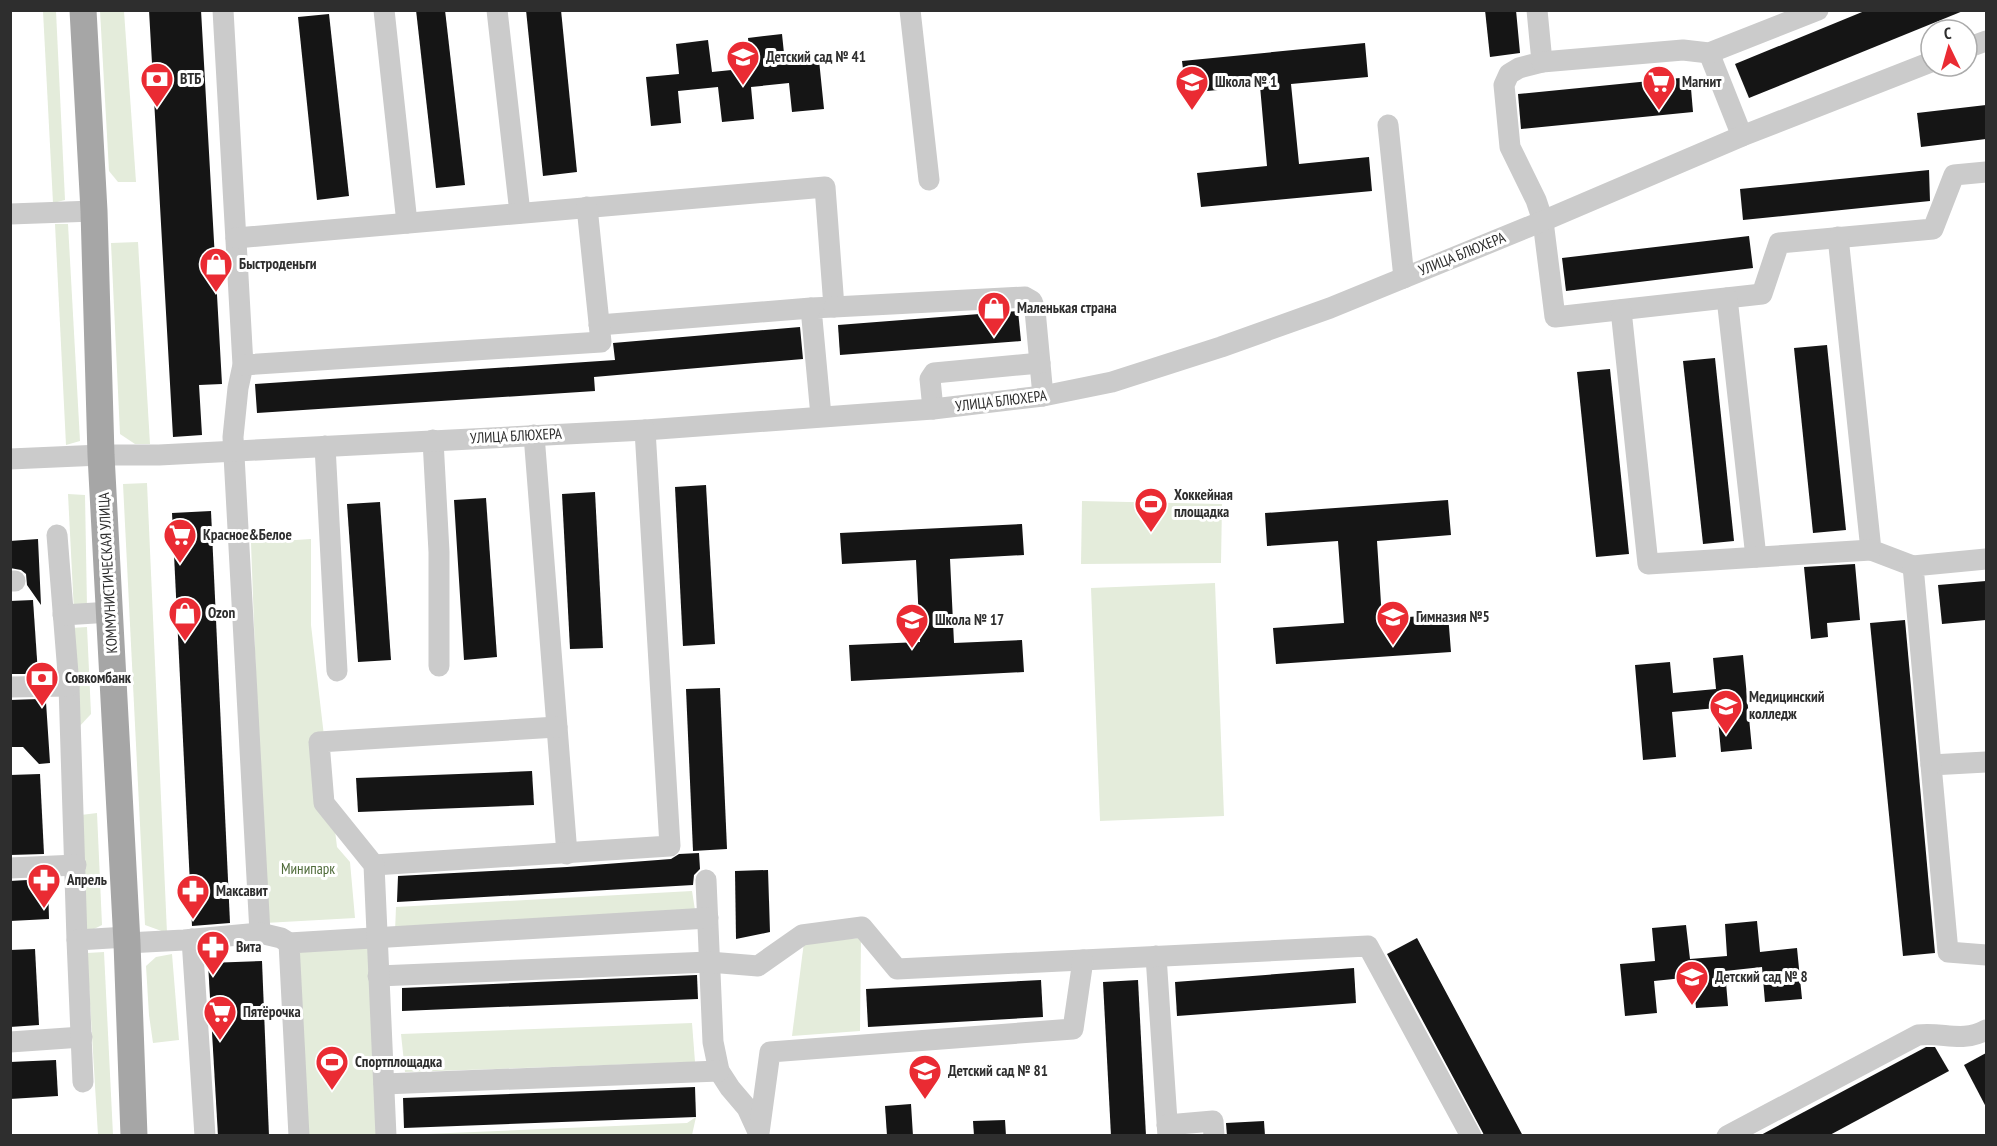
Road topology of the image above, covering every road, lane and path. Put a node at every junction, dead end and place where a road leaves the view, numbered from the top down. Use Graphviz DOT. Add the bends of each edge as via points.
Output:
graph roads {
  1 [pos="83,10"];
  2 [pos="223,10"];
  3 [pos="384,10"];
  4 [pos="497,10"];
  5 [pos="910,10"];
  6 [pos="1537,10"];
  7 [pos="1818,10"];
  8 [pos="1708,53"];
  9 [pos="1542,62"];
  10 [pos="1919,67"];
  11 [pos="1388,125"];
  12 [pos="1742,136"];
  13 [pos="1986,172"];
  14 [pos="928,180"];
  15 [pos="586,207"];
  16 [pos="94,211"];
  17 [pos="520,213"];
  18 [pos="10,214"];
  19 [pos="1543,221"];
  20 [pos="407,223"];
  21 [pos="1838,237"];
  22 [pos="236,238"];
  23 [pos="1404,278"];
  24 [pos="1727,298"];
  25 [pos="834,307"];
  26 [pos="811,308"];
  27 [pos="1621,310"];
  28 [pos="599,325"];
  29 [pos="1040,363"];
  30 [pos="243,365"];
  31 [pos="1043,396"];
  32 [pos="933,409"];
  33 [pos="821,416"];
  34 [pos="645,430"];
  35 [pos="534,435"];
  36 [pos="433,440"];
  37 [pos="325,446"];
  38 [pos="234,452"];
  39 [pos="101,455"];
  40 [pos="10,459"];
  41 [pos="57,535"];
  42 [pos="1871,550"];
  43 [pos="1756,557"];
  44 [pos="1986,559"];
  45 [pos="1913,566"];
  46 [pos="111,612"];
  47 [pos="63,615"];
  48 [pos="439,666"];
  49 [pos="337,671"];
  50 [pos="69,686"];
  51 [pos="10,687"];
  52 [pos="557,727"];
  53 [pos="1986,762"];
  54 [pos="1931,765"];
  55 [pos="567,854"];
  56 [pos="76,865"];
  57 [pos="374,865"];
  58 [pos="10,868"];
  59 [pos="706,880"];
  60 [pos="708,918"];
  61 [pos="260,933"];
  62 [pos="377,938"];
  63 [pos="192,939"];
  64 [pos="77,940"];
  65 [pos="127,940"];
  66 [pos="289,944"];
  67 [pos="1986,955"];
  68 [pos="1156,956"];
  69 [pos="1083,960"];
  70 [pos="710,962"];
  71 [pos="378,976"];
  72 [pos="1986,1030"];
  73 [pos="82,1037"];
  74 [pos="10,1042"];
  75 [pos="719,1071"];
  76 [pos="83,1082"];
  77 [pos="384,1084"];
  78 [pos="1168,1130"];
  79 [pos="759,1134"];
  80 [pos="134,1136"];
  81 [pos="205,1136"];
  82 [pos="299,1136"];
  83 [pos="386,1136"];
  84 [pos="1214,1136"];
  85 [pos="1471,1136"];
  86 [pos="1727,1136"];
  1 -- 16 [label="main road, КОММУНИСТИЧЕСКАЯ УЛИЦА"];
  2 -- 22 [label="street"];
  3 -- 20 [label="street"];
  4 -- 17 [label="street"];
  5 -- 14 [label="street"];
  6 -- 9 [label="street"];
  7 -- 8 [label="street"];
  8 -- 9 [label="street" via="1683,50"];
  8 -- 12 [label="street"];
  9 -- 19 [label="street" via="1509,74 1504,85 1510,147"];
  10 -- 12 [label="street, УЛИЦА БЛЮХЕРА"];
  11 -- 23 [label="street"];
  12 -- 19 [label="street, УЛИЦА БЛЮХЕРА"];
  13 -- 21 [label="street" via="1954,175 1933,229"];
  15 -- 17 [label="street"];
  15 -- 25 [label="street" via="825,187"];
  15 -- 28 [label="street"];
  16 -- 18 [label="street"];
  16 -- 39 [label="main road, КОММУНИСТИЧЕСКАЯ УЛИЦА"];
  17 -- 20 [label="street"];
  19 -- 23 [label="street, УЛИЦА БЛЮХЕРА"];
  19 -- 27 [label="street" via="1555,317"];
  20 -- 22 [label="street"];
  21 -- 24 [label="street" via="1779,243 1762,294"];
  21 -- 42 [label="street"];
  22 -- 30 [label="street"];
  23 -- 31 [label="street, УЛИЦА БЛЮХЕРА" via="1210,351 1112,382"];
  24 -- 27 [label="street"];
  24 -- 43 [label="street"];
  25 -- 26 [label="street"];
  25 -- 29 [label="street" via="1025,297 1032,301 1035,310"];
  26 -- 28 [label="street"];
  26 -- 33 [label="street"];
  27 -- 43 [label="street" via="1648,564"];
  28 -- 30 [label="street" via="601,342"];
  29 -- 31 [label="street"];
  29 -- 32 [label="street" via="934,373 930,379"];
  30 -- 38 [label="street" via="235,411"];
  31 -- 32 [label="street, УЛИЦА БЛЮХЕРА"];
  32 -- 33 [label="street, УЛИЦА БЛЮХЕРА"];
  33 -- 34 [label="street, УЛИЦА БЛЮХЕРА"];
  34 -- 35 [label="street, УЛИЦА БЛЮХЕРА"];
  34 -- 55 [label="street" via="670,846"];
  35 -- 36 [label="street, УЛИЦА БЛЮХЕРА"];
  35 -- 52 [label="street"];
  36 -- 37 [label="street, УЛИЦА БЛЮХЕРА"];
  36 -- 48 [label="street" via="439,552"];
  37 -- 38 [label="street, УЛИЦА БЛЮХЕРА"];
  37 -- 49 [label="street"];
  38 -- 39 [label="street, УЛИЦА БЛЮХЕРА"];
  38 -- 61 [label="street"];
  39 -- 40 [label="street, УЛИЦА БЛЮХЕРА"];
  39 -- 46 [label="main road, КОММУНИСТИЧЕСКАЯ УЛИЦА"];
  41 -- 47 [label="street"];
  42 -- 43 [label="street"];
  42 -- 45 [label="street"];
  44 -- 45 [label="street"];
  45 -- 54 [label="street"];
  46 -- 47 [label="street"];
  46 -- 65 [label="main road, КОММУНИСТИЧЕСКАЯ УЛИЦА"];
  47 -- 50 [label="street"];
  50 -- 51 [label="street"];
  50 -- 56 [label="street"];
  52 -- 55 [label="street"];
  52 -- 57 [label="street" via="319,742 324,803"];
  53 -- 54 [label="street"];
  54 -- 67 [label="street" via="1948,952"];
  55 -- 57 [label="street"];
  56 -- 58 [label="street"];
  56 -- 64 [label="street"];
  57 -- 62 [label="street"];
  59 -- 60 [label="street"];
  60 -- 62 [label="street"];
  60 -- 70 [label="street"];
  61 -- 63 [label="street"];
  61 -- 66 [label="street"];
  62 -- 66 [label="street"];
  62 -- 71 [label="street"];
  63 -- 65 [label="street"];
  63 -- 81 [label="street"];
  64 -- 65 [label="street"];
  64 -- 73 [label="street"];
  65 -- 80 [label="main road, КОММУНИСТИЧЕСКАЯ УЛИЦА"];
  66 -- 82 [label="street"];
  68 -- 69 [label="street"];
  68 -- 78 [label="street"];
  68 -- 85 [label="street" via="1368,945"];
  69 -- 70 [label="street" via="897,969 862,927 802,935 758,966"];
  69 -- 79 [label="street" via="1073,1029 770,1052"];
  70 -- 71 [label="street"];
  70 -- 75 [label="street" via="713,1042"];
  71 -- 77 [label="street"];
  72 -- 86 [label="street" via="1960,1038 1918,1035"];
  73 -- 74 [label="street"];
  73 -- 76 [label="street"];
  75 -- 77 [label="street"];
  75 -- 79 [label="street" via="747,1108"];
  77 -- 83 [label="street"];
  78 -- 84 [label="street" via="1213,1121"];
}
